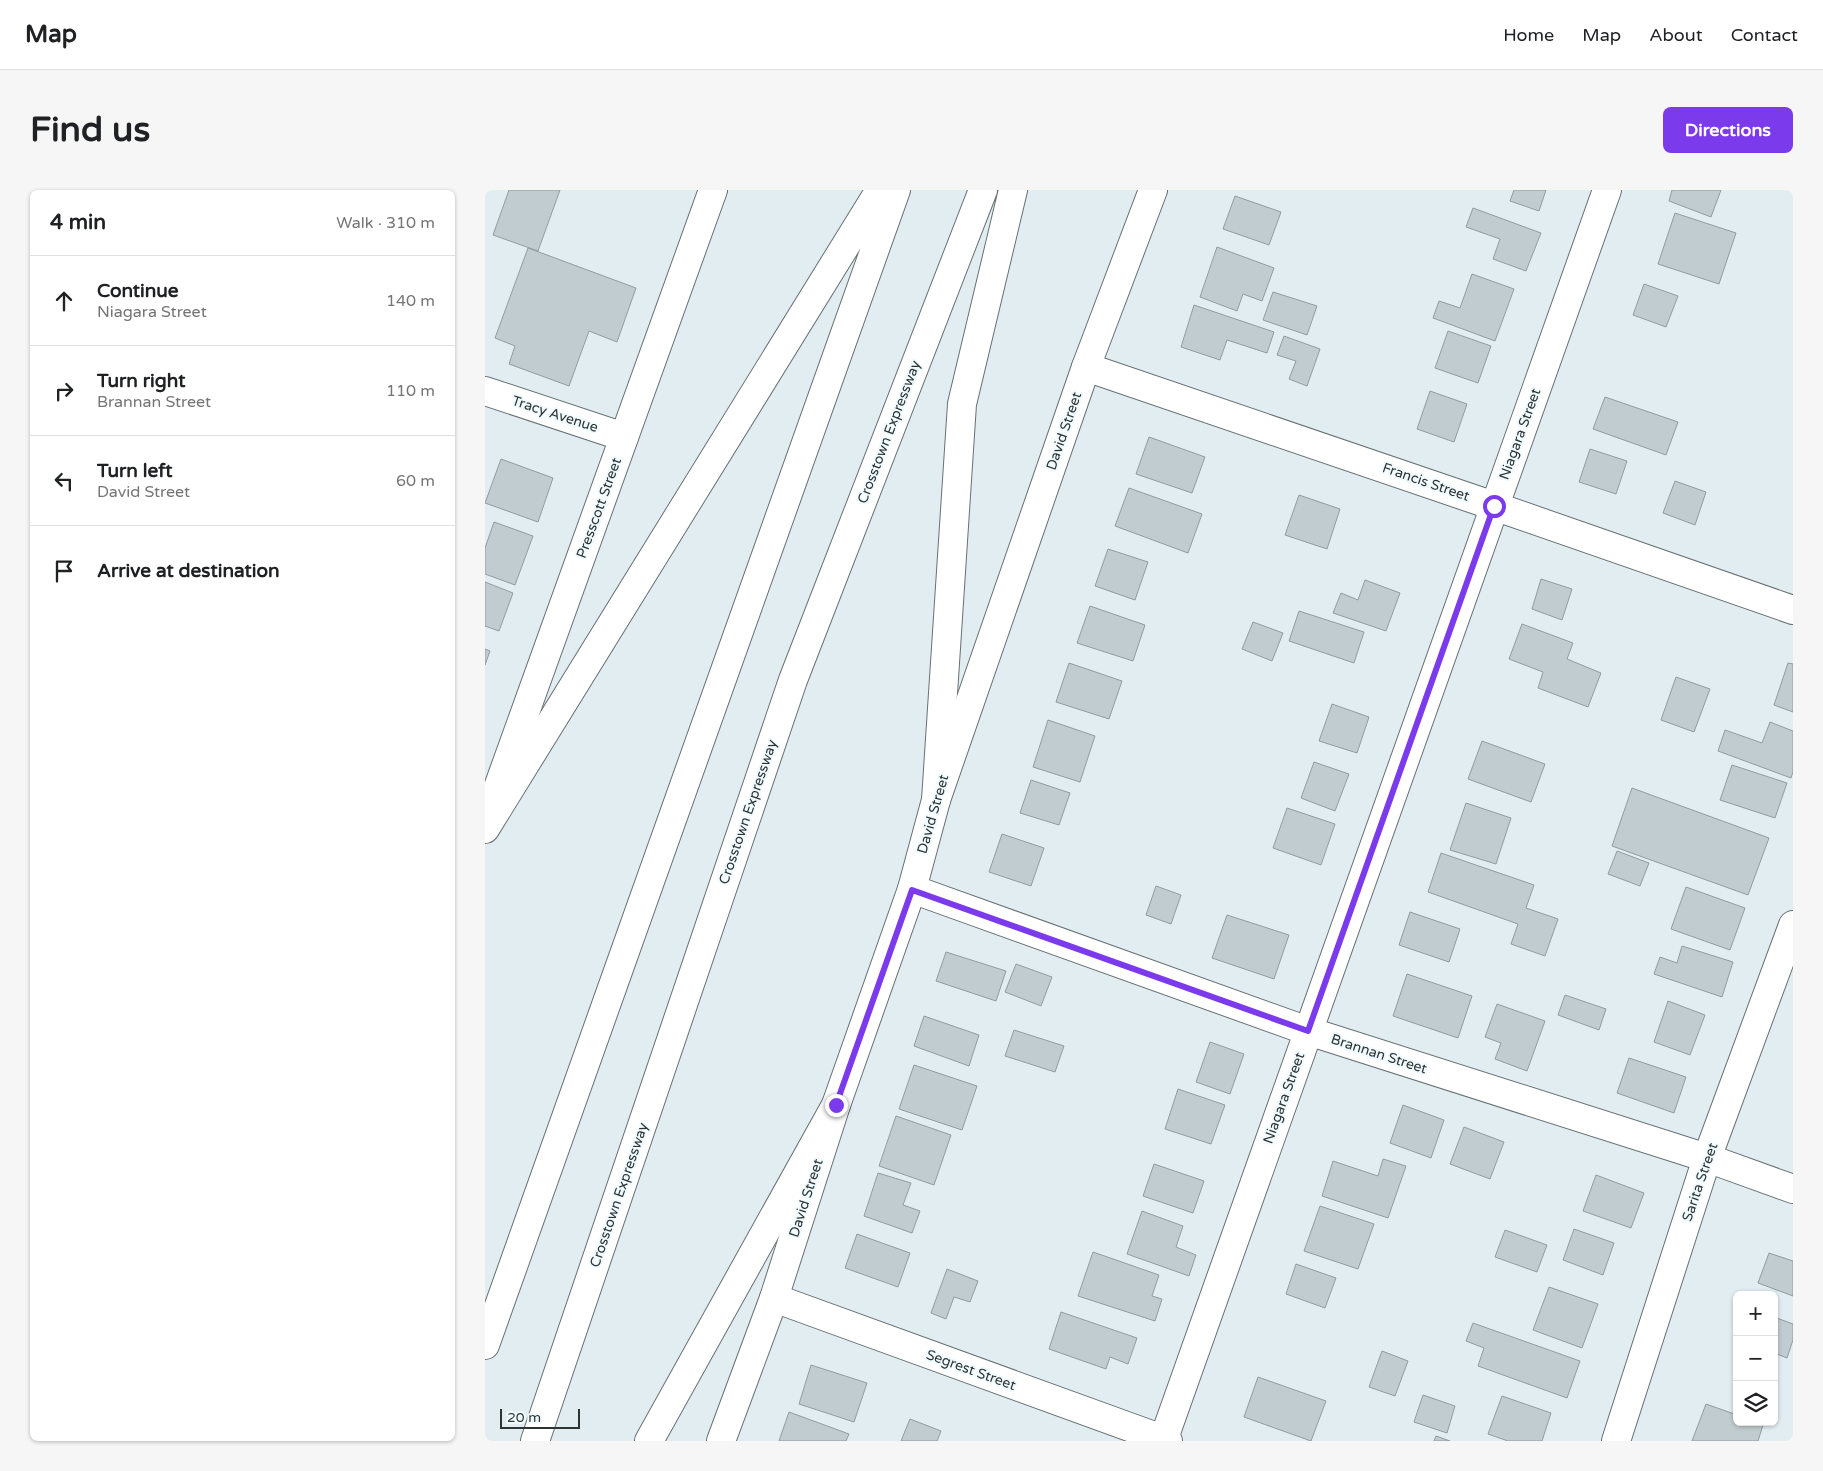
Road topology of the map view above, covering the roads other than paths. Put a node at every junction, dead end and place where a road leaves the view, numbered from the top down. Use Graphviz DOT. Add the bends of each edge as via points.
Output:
graph roads {
  1 [pos="713,190"];
  2 [pos="880,190"];
  3 [pos="896,190"];
  4 [pos="983,190"];
  5 [pos="1013,190"];
  6 [pos="1153,190"];
  7 [pos="1607,190"];
  8 [pos="1086,367"];
  9 [pos="485,392"];
  10 [pos="624,437"];
  11 [pos="1494,506"];
  12 [pos="1793,610"];
  13 [pos="936,800"];
  14 [pos="485,825"];
  15 [pos="485,829"];
  16 [pos="912,890"];
  17 [pos="1793,925"];
  18 [pos="1308,1031"];
  19 [pos="836,1105"];
  20 [pos="1707,1158"];
  21 [pos="1793,1189"];
  22 [pos="774,1298"];
  23 [pos="485,1345"];
  24 [pos="1165,1440"];
  25 [pos="535,1441"];
  26 [pos="649,1441"];
  27 [pos="721,1441"];
  28 [pos="1615,1441"];
  1 -- 10 [label="main road, Presscott Street"];
  2 -- 15 [label="main road"];
  3 -- 23 [label="main road"];
  4 -- 25 [label="main road, Crosstown Expressway" via="793,680"];
  5 -- 13 [label="main road" via="962,404"];
  6 -- 8 [label="main road, David Street"];
  7 -- 11 [label="main road, Niagara Street"];
  8 -- 11 [label="main road, Francis Street"];
  8 -- 13 [label="main road, David Street"];
  9 -- 10 [label="main road, Tracy Avenue"];
  10 -- 14 [label="main road, Presscott Street"];
  11 -- 12 [label="main road, Francis Street"];
  11 -- 18 [label="main road, Niagara Street"];
  13 -- 16 [label="main road, David Street"];
  16 -- 18 [label="main road, Brannan Street"];
  16 -- 19 [label="main road, David Street"];
  17 -- 20 [label="main road, Sarita Street"];
  18 -- 20 [label="main road, Brannan Street"];
  18 -- 24 [label="main road, Niagara Street"];
  19 -- 22 [label="main road, David Street"];
  19 -- 26 [label="main road"];
  20 -- 21 [label="main road, Brannan Street"];
  20 -- 28 [label="main road, Sarita Street"];
  22 -- 24 [label="main road, Segrest Street"];
  22 -- 27 [label="main road, David Street"];
}
